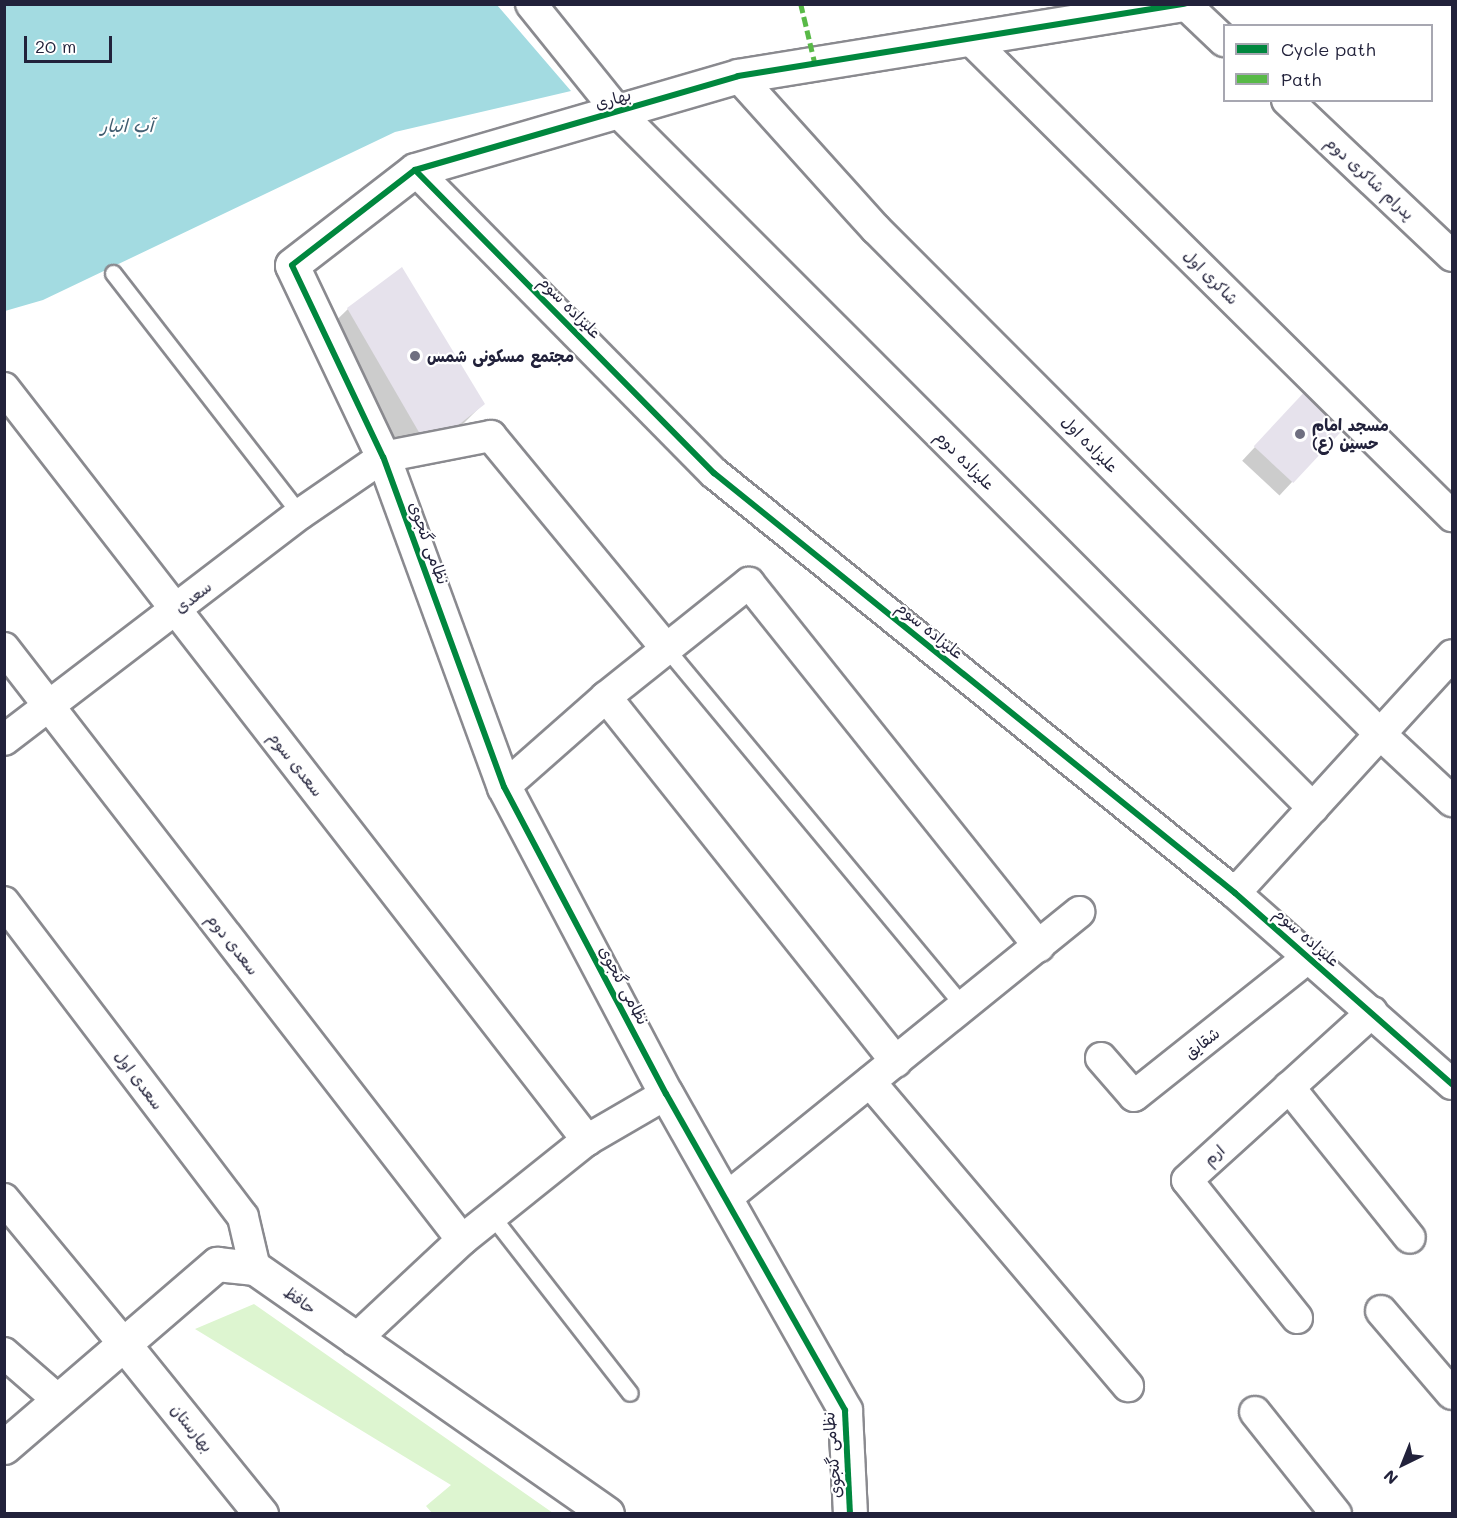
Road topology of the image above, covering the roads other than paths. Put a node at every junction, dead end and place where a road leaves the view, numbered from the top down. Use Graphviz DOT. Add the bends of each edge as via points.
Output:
graph roads {
  1 [pos="531,4"];
  2 [pos="1185,4"];
  3 [pos="1105,9"];
  4 [pos="969,38"];
  5 [pos="1223,40"];
  6 [pos="738,76"];
  7 [pos="1289,102"];
  8 [pos="617,111"];
  9 [pos="415,170"];
  10 [pos="1452,256"];
  11 [pos="113,273"];
  12 [pos="4,388"];
  13 [pos="383,457"];
  14 [pos="300,514"];
  15 [pos="1452,516"];
  16 [pos="176,610"];
  17 [pos="4,648"];
  18 [pos="666,648"];
  19 [pos="1452,655"];
  20 [pos="606,697"];
  21 [pos="49,705"];
  22 [pos="1379,733"];
  23 [pos="4,740"];
  24 [pos="504,787"];
  25 [pos="1452,801"];
  26 [pos="1312,808"];
  27 [pos="1235,893"];
  28 [pos="4,902"];
  29 [pos="1079,912"];
  30 [pos="1039,946"];
  31 [pos="1309,957"];
  32 [pos="964,1007"];
  33 [pos="1372,1012"];
  34 [pos="1101,1058"];
  35 [pos="896,1062"];
  36 [pos="870,1082"];
  37 [pos="1452,1084"];
  38 [pos="1289,1087"];
  39 [pos="666,1094"];
  40 [pos="587,1140"];
  41 [pos="4,1199"];
  42 [pos="725,1199"];
  43 [pos="492,1216"];
  44 [pos="1410,1238"];
  45 [pos="462,1240"];
  46 [pos="255,1268"];
  47 [pos="1381,1311"];
  48 [pos="1298,1318"];
  49 [pos="355,1340"];
  50 [pos="123,1343"];
  51 [pos="4,1353"];
  52 [pos="1128,1386"];
  53 [pos="630,1394"];
  54 [pos="1452,1394"];
  55 [pos="58,1400"];
  56 [pos="1255,1412"];
  57 [pos="4,1448"];
  58 [pos="261,1514"];
  59 [pos="607,1514"];
  60 [pos="850,1514"];
  61 [pos="1336,1514"];
  1 -- 8 [label="street, علیزاده دوم"];
  2 -- 3 [label="street, بهاری"];
  2 -- 5 [label="street"];
  3 -- 4 [label="street, بهاری"];
  4 -- 6 [label="street, بهاری"];
  4 -- 15 [label="street, شاکری اول"];
  6 -- 8 [label="street, بهاری"];
  6 -- 22 [label="street, علیزاده اول" via="876,229"];
  7 -- 10 [label="street, پدرام شاکری دوم"];
  8 -- 9 [label="street, بهاری"];
  8 -- 26 [label="street, علیزاده دوم"];
  9 -- 13 [label="street, بهاری" via="292,265"];
  9 -- 27 [label="street, علیزاده سوم" via="714,473"];
  11 -- 14 [label="lane"];
  12 -- 16 [label="street, سعدی سوم"];
  13 -- 14 [label="street, سعدی"];
  13 -- 18 [label="street" via="491,436"];
  13 -- 24 [label="street, نظامی گنجوی"];
  14 -- 16 [label="street, سعدی"];
  16 -- 21 [label="street, سعدی"];
  16 -- 40 [label="street, سعدی سوم"];
  17 -- 21 [label="street, سعدی دوم"];
  18 -- 20 [label="street"];
  18 -- 30 [label="street" via="749,583"];
  18 -- 32 [label="lane"];
  19 -- 22 [label="street"];
  20 -- 24 [label="street"];
  20 -- 35 [label="street"];
  21 -- 23 [label="street, سعدی"];
  21 -- 45 [label="street, سعدی دوم"];
  22 -- 25 [label="street, علیزاده اول"];
  22 -- 26 [label="street"];
  24 -- 39 [label="street, نظامی گنجوی"];
  26 -- 27 [label="street"];
  27 -- 31 [label="street, علیزاده سوم"];
  28 -- 46 [label="street, سعدی اول" via="243,1217"];
  29 -- 30 [label="street"];
  30 -- 32 [label="street"];
  31 -- 33 [label="street, علیزاده سوم"];
  31 -- 34 [label="street, شقایق" via="1134,1096"];
  32 -- 35 [label="street"];
  33 -- 37 [label="street, علیزاده سوم"];
  33 -- 38 [label="street, ارم"];
  35 -- 36 [label="street"];
  36 -- 42 [label="street"];
  36 -- 52 [label="street"];
  38 -- 44 [label="street"];
  38 -- 48 [label="street, ارم" via="1187,1180"];
  39 -- 40 [label="street"];
  39 -- 42 [label="street, نظامی گنجوی"];
  40 -- 43 [label="street"];
  41 -- 50 [label="street"];
  42 -- 60 [label="street, نظامی گنجوی" via="845,1410"];
  43 -- 45 [label="street"];
  43 -- 53 [label="lane"];
  45 -- 49 [label="street"];
  46 -- 49 [label="street, حافظ"];
  46 -- 50 [label="street, حافظ" via="217,1264"];
  47 -- 54 [label="street"];
  49 -- 59 [label="street, حافظ"];
  50 -- 55 [label="street, حافظ"];
  50 -- 58 [label="street, بهارستان"];
  51 -- 55 [label="street"];
  55 -- 57 [label="street, حافظ"];
  56 -- 61 [label="street"];
}
